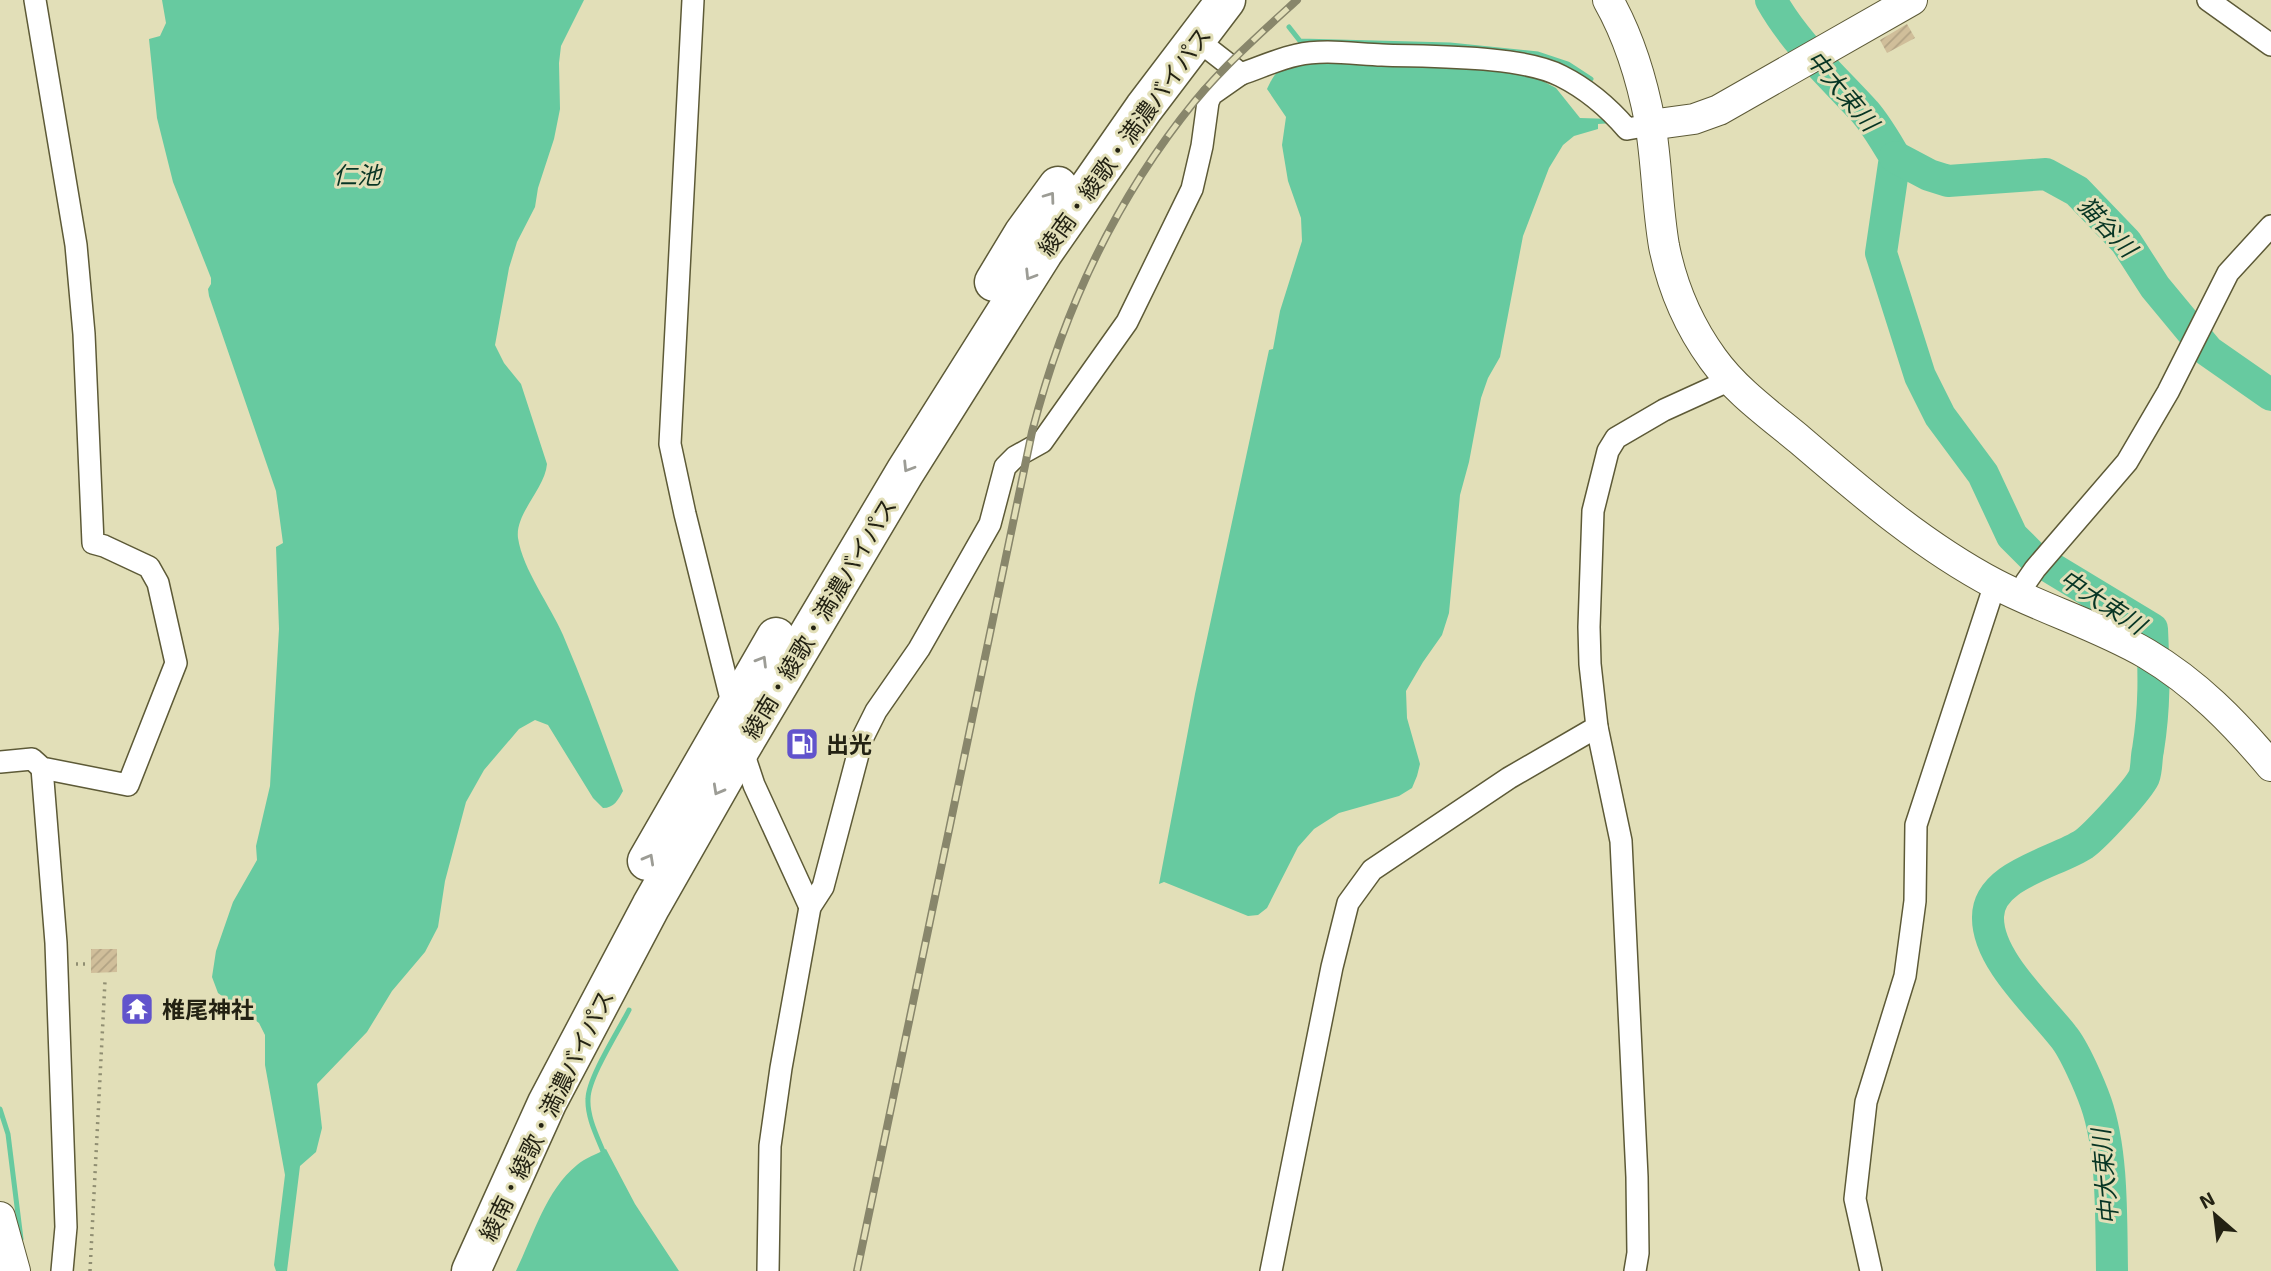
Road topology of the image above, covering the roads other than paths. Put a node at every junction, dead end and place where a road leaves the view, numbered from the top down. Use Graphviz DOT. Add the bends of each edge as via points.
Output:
graph roads {
  1 [pos="35,0"];
  2 [pos="693,0"];
  3 [pos="1193,0"];
  4 [pos="1226,0"];
  5 [pos="1608,0"];
  6 [pos="1912,0"];
  7 [pos="2208,0"];
  8 [pos="1196,39"];
  9 [pos="2271,45"];
  10 [pos="1241,74"];
  11 [pos="1650,125"];
  12 [pos="2271,226"];
  13 [pos="1730,380"];
  14 [pos="2008,590"];
  15 [pos="733,708"];
  16 [pos="1597,727"];
  17 [pos="741,748"];
  18 [pos="0,762"];
  19 [pos="2271,766"];
  20 [pos="42,768"];
  21 [pos="810,906"];
  22 [pos="0,1217"];
  23 [pos="15,1271"];
  24 [pos="62,1271"];
  25 [pos="445,1271"];
  26 [pos="471,1271"];
  27 [pos="768,1271"];
  28 [pos="1271,1271"];
  29 [pos="1635,1271"];
  30 [pos="1871,1271"];
  1 -- 20 [label="street" via="76,245 93,543 149,566 158,583 176,663 128,785"];
  2 -- 15 [label="street" via="670,444"];
  15 -- 3 [label="highway, 綾南・綾歌・満濃バイパス, one-way" via="1023,234"];
  4 -- 8 [label="highway, 綾南・綾歌・満濃バイパス"];
  5 -- 11 [label="street" via="1631,50"];
  6 -- 11 [label="street" via="1719,110"];
  7 -- 9 [label="street"];
  8 -- 10 [label="street"];
  8 -- 17 [label="highway, 綾南・綾歌・満濃バイパス, one-way" via="1043,253 905,472"];
  10 -- 11 [label="street" via="1297,55 1340,53 1524,64 1559,75 1627,129"];
  10 -- 21 [label="street" via="1211,95 1192,189 1126,322 1042,442 1006,467 990,524 919,649 876,711 862,739 823,887"];
  11 -- 13 [label="street" via="1664,246 1674,281 1698,338"];
  12 -- 14 [label="street" via="2228,273 2127,462 2026,582"];
  13 -- 14 [label="street" via="1898,523"];
  13 -- 16 [label="street" via="1645,421 1616,438 1608,451 1593,512 1591,550 1590,664"];
  14 -- 19 [label="street" via="2155,659 2190,683"];
  14 -- 30 [label="street" via="1916,825 1915,901 1905,976 1866,1102 1855,1199"];
  15 -- 17 [label="street"];
  25 -- 15 [label="highway, 綾南・綾歌・満濃バイパス, one-way" via="619,914"];
  16 -- 28 [label="street" via="1509,778 1372,870 1348,903"];
  16 -- 29 [label="street" via="1621,841 1636,1177"];
  17 -- 21 [label="street"];
  17 -- 26 [label="highway, 綾南・綾歌・満濃バイパス, one-way" via="547,1103"];
  18 -- 20 [label="street" via="32,759"];
  20 -- 24 [label="street" via="56,943 65,1227"];
  21 -- 27 [label="street" via="770,1146"];
  22 -- 23 [label="street"];
}
